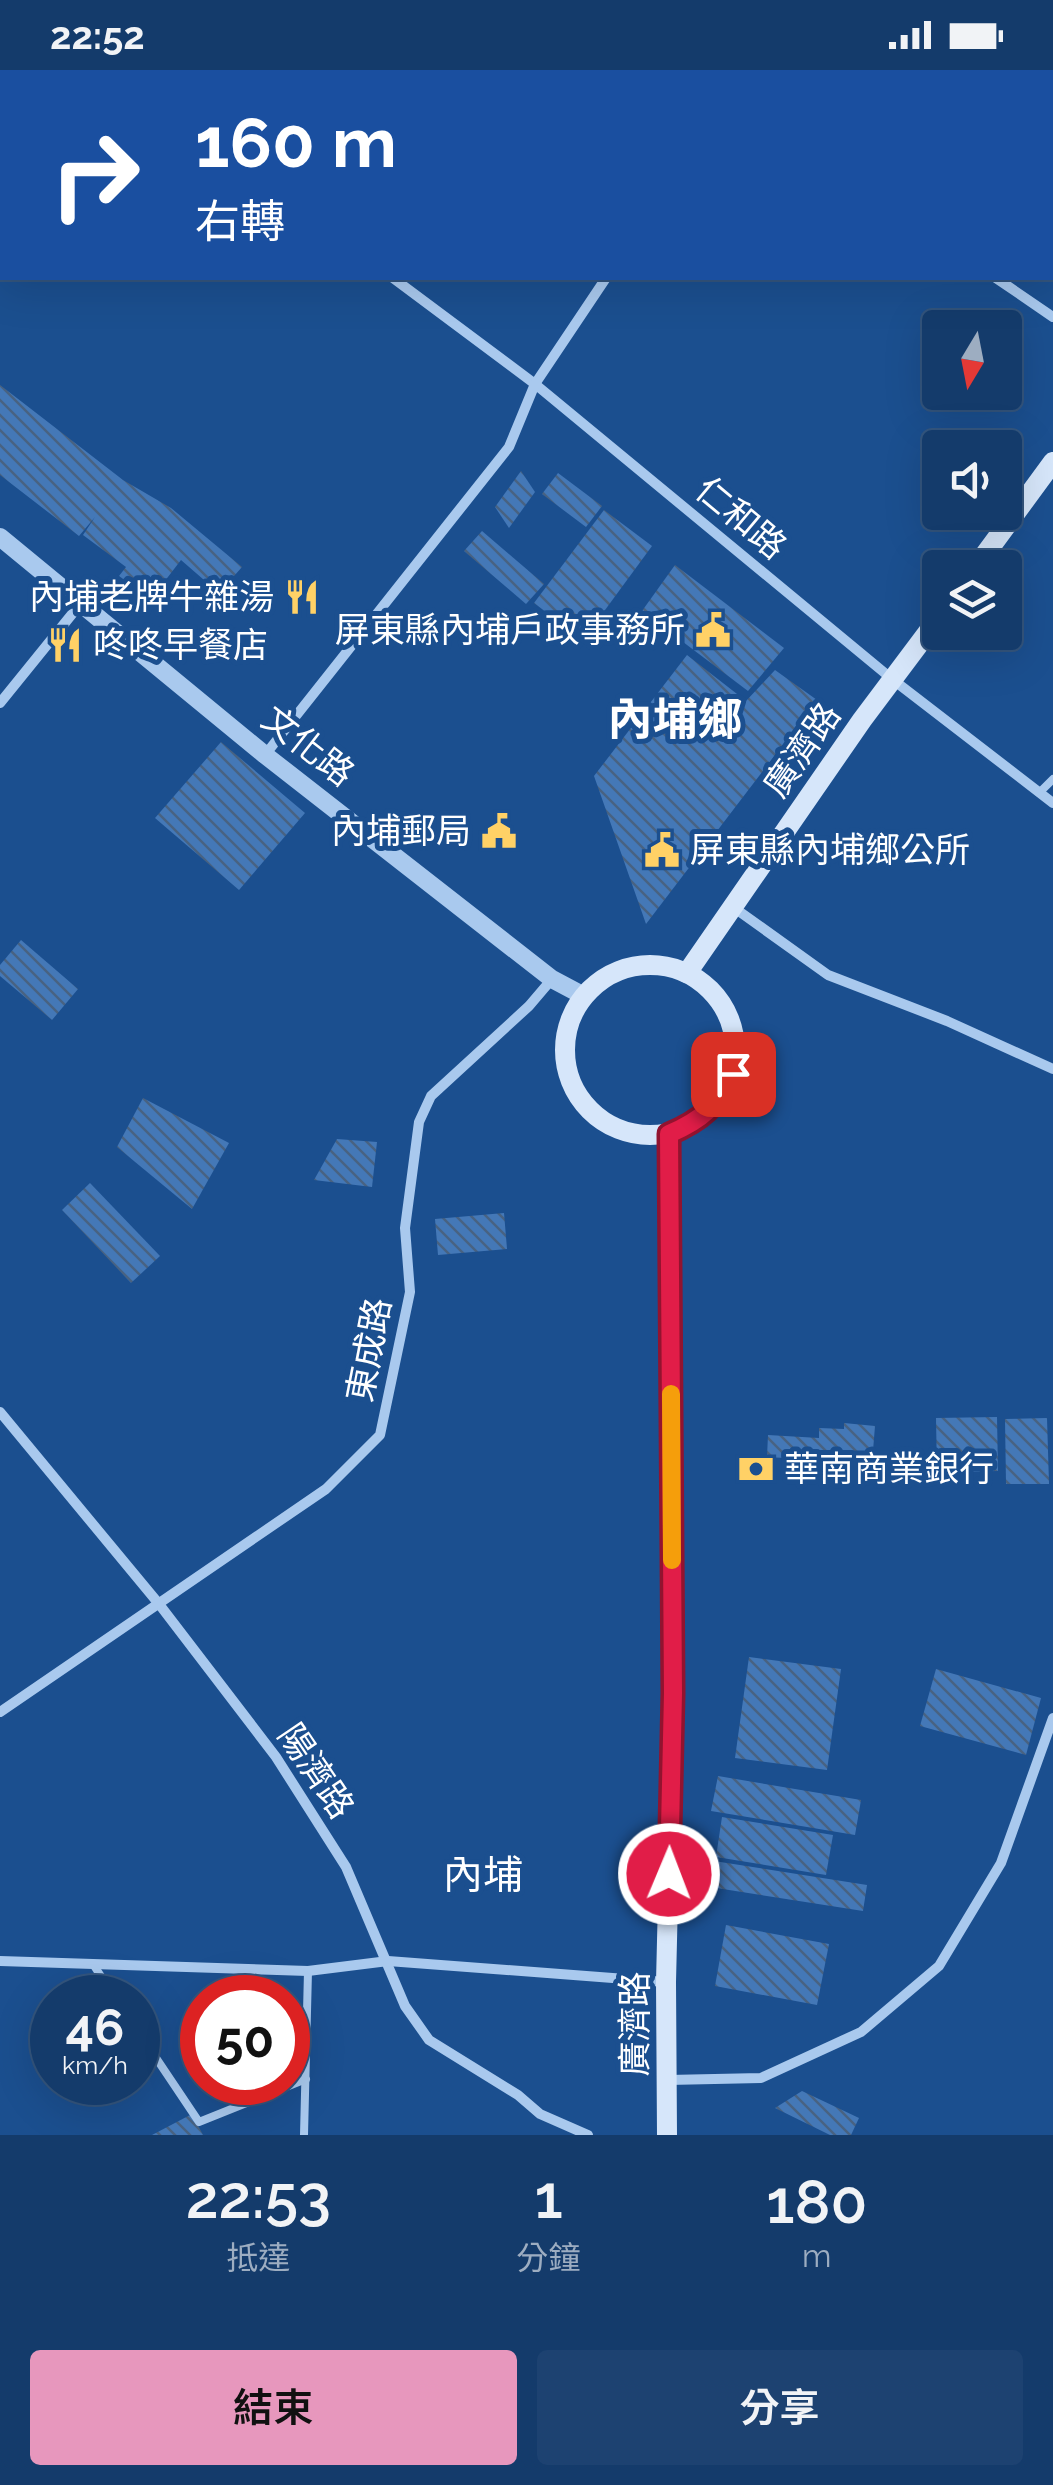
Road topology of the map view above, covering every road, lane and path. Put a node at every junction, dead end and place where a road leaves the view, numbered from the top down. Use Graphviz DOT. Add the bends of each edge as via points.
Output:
graph roads {
  1 [pos="395,280"];
  2 [pos="605,280"];
  3 [pos="999,280"];
  4 [pos="1053,316"];
  5 [pos="535,384"];
  6 [pos="1053,462"];
  7 [pos="0,537"];
  8 [pos="988,550"];
  9 [pos="81,602"];
  10 [pos="922,639"];
  11 [pos="892,678"];
  12 [pos="0,703"];
  13 [pos="265,755"];
  14 [pos="1053,778"];
  15 [pos="1040,794"];
  16 [pos="1053,803"];
  17 [pos="732,907"];
  18 [pos="687,973"];
  19 [pos="552,979"];
  20 [pos="584,996"];
  21 [pos="1053,1069"];
  22 [pos="669,1134"];
  23 [pos="0,1412"];
  24 [pos="159,1604"];
  25 [pos="0,1712"];
  26 [pos="1053,1718"];
  27 [pos="0,1961"];
  28 [pos="388,1961"];
  29 [pos="93,1964"];
  30 [pos="308,1971"];
  31 [pos="100,1975"];
  32 [pos="308,1975"];
  33 [pos="666,1982"];
  34 [pos="160,2064"];
  35 [pos="668,2080"];
  36 [pos="180,2094"];
  37 [pos="188,2105"];
  38 [pos="241,2105"];
  39 [pos="305,2105"];
  40 [pos="304,2135"];
  41 [pos="588,2135"];
  42 [pos="667,2135"];
  1 -- 5 [label="street, 仁和路"];
  2 -- 5 [label="street"];
  3 -- 4 [label="street"];
  5 -- 11 [label="street, 仁和路"];
  5 -- 13 [label="street" via="509,447"];
  6 -- 8 [label="main road"];
  7 -- 9 [label="street, 文化路"];
  9 -- 12 [label="street"];
  9 -- 13 [label="street, 文化路"];
  10 -- 11 [label="main road, 廣濟路"];
  11 -- 15 [label="street, 仁和路"];
  11 -- 17 [label="main road, 廣濟路"];
  13 -- 19 [label="street, 文化路"];
  14 -- 15 [label="lane"];
  15 -- 16 [label="street, 仁和路"];
  17 -- 18 [label="main road, 廣濟路"];
  17 -- 21 [label="street" via="828,975"];
  18 -- 20 [label="main road" via="660,965 632,967"];
  18 -- 22 [label="main road" via="729,1015 736,1044 733,1074 720,1102 698,1122"];
  19 -- 20 [label="street, 文化路"];
  19 -- 24 [label="street, 東成路" via="431,1096 418,1122 405,1228 410,1292 380,1435 326,1489"];
  20 -- 22 [label="main road" via="564,1044 577,1095 617,1129"];
  22 -- 33 [label="main road, 廣濟路" via="673,1693"];
  23 -- 24 [label="street, 陽濟路"];
  24 -- 25 [label="street, 東成路"];
  24 -- 28 [label="street, 陽濟路" via="276,1757 346,1866"];
  26 -- 35 [label="street" via="1001,1863 939,1966 861,2032 760,2078"];
  27 -- 29 [label="street"];
  28 -- 30 [label="street"];
  28 -- 33 [label="street"];
  28 -- 41 [label="street, 陽濟路" via="405,2006 428,2040 540,2114"];
  29 -- 30 [label="street"];
  29 -- 31 [label="lane"];
  30 -- 32 [label="lane"];
  33 -- 35 [label="main road, 廣濟路"];
  34 -- 36 [label="lane"];
  35 -- 42 [label="main road, 廣濟路"];
  37 -- 38 [label="lane" via="199,2122"];
  39 -- 40 [label="lane"];
}
